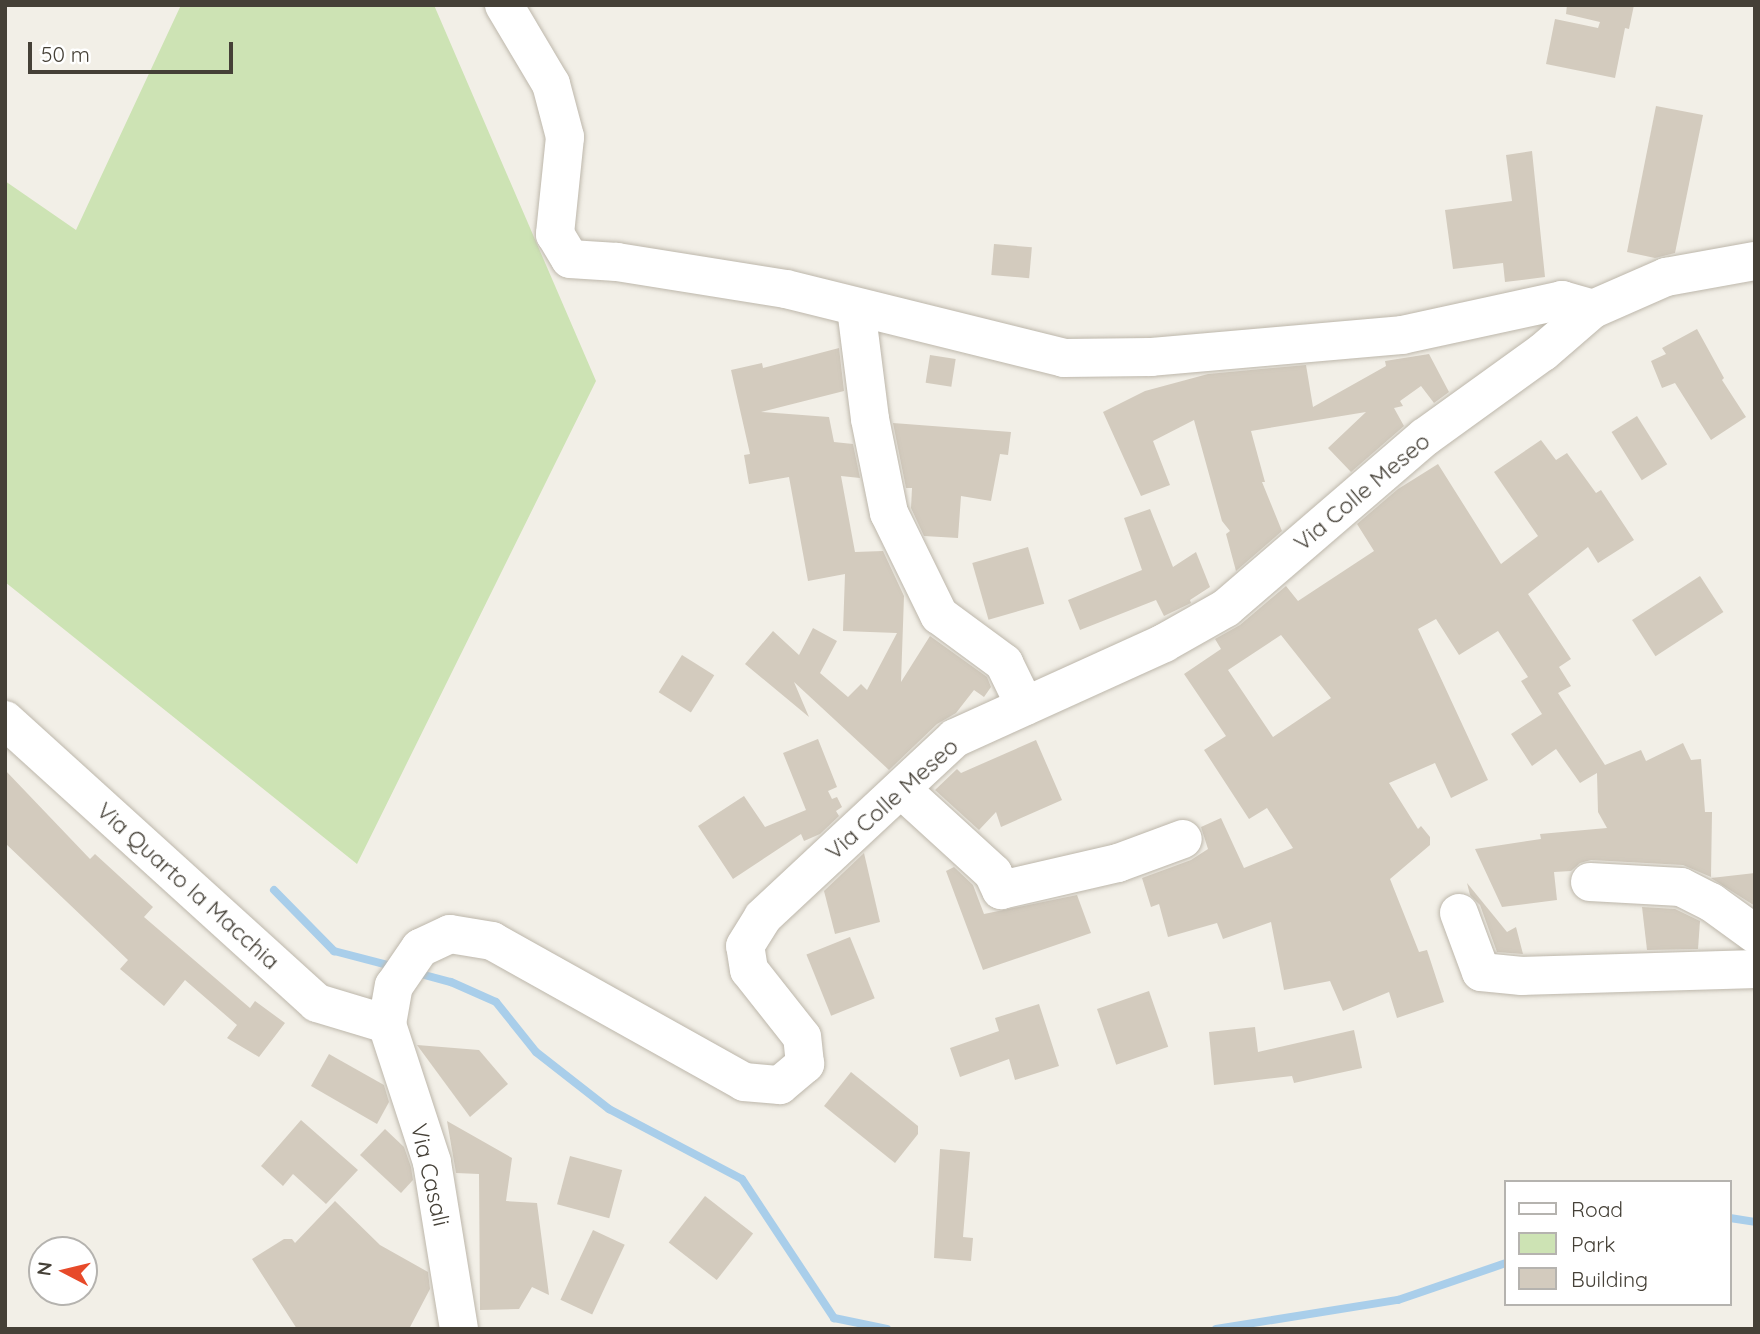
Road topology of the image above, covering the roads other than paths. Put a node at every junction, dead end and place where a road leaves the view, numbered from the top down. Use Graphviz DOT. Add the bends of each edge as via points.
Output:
graph roads {
  1 [pos="504,5"];
  2 [pos="1755,261"];
  3 [pos="856,308"];
  4 [pos="1593,309"];
  5 [pos="1026,706"];
  6 [pos="5,720"];
  7 [pos="901,789"];
  8 [pos="1183,838"];
  9 [pos="1590,882"];
  10 [pos="1459,913"];
  11 [pos="1755,934"];
  12 [pos="1755,969"];
  13 [pos="387,1024"];
  14 [pos="450,1319"];
  1 -- 3 [label="street" via="551,84 565,137 555,234 570,259 692,272 786,289"];
  2 -- 4 [label="street, Via Colle Meseo" via="1666,277"];
  3 -- 4 [label="street" via="1064,358 1151,357 1402,335 1562,300"];
  3 -- 5 [label="street" via="870,419 889,513 939,615 1004,663"];
  4 -- 5 [label="street, Via Colle Meseo" via="1543,352 1425,437 1226,608 1164,643"];
  5 -- 7 [label="street, Via Colle Meseo" via="955,738"];
  6 -- 13 [label="street, Via Quarto la Macchia" via="317,1003"];
  7 -- 8 [label="street" via="993,873 1001,890 1118,863"];
  7 -- 13 [label="street, Via Colle Meseo" via="763,917 745,946 749,970 802,1037 805,1065 780,1085 744,1082 492,941 450,934 420,948 394,986"];
  9 -- 11 [label="street" via="1681,887"];
  10 -- 12 [label="street" via="1481,972 1521,976"];
  13 -- 14 [label="street, Via Casali" via="432,1162"];
}
